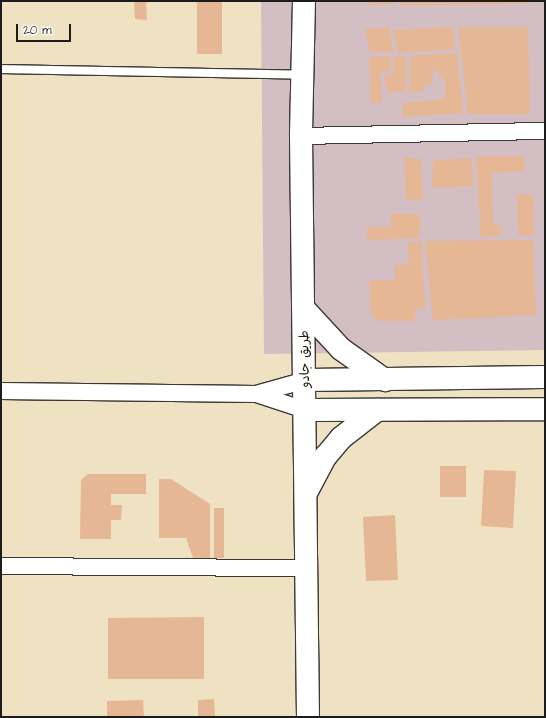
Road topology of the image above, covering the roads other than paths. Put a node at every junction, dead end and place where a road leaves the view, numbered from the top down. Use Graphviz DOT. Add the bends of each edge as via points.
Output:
graph roads {
  1 [pos="304,1"];
  2 [pos="1,69"];
  3 [pos="303,75"];
  4 [pos="545,131"];
  5 [pos="301,136"];
  6 [pos="304,309"];
  7 [pos="545,377"];
  8 [pos="306,380"];
  9 [pos="386,380"];
  10 [pos="1,391"];
  11 [pos="256,394"];
  12 [pos="545,409"];
  13 [pos="305,410"];
  14 [pos="377,410"];
  15 [pos="305,496"];
  16 [pos="1,566"];
  17 [pos="307,568"];
  18 [pos="308,717"];
  1 -- 3 [label="main road, طريق جادو"];
  2 -- 3 [label="lane"];
  3 -- 5 [label="main road, طريق جادو"];
  4 -- 5 [label="street"];
  5 -- 6 [label="main road, طريق جادو"];
  6 -- 8 [label="main road, طريق جادو"];
  6 -- 9 [label="main road" via="341,349"];
  7 -- 9 [label="main road"];
  8 -- 9 [label="main road"];
  8 -- 11 [label="street"];
  8 -- 13 [label="main road, طريق جادو"];
  10 -- 11 [label="street"];
  11 -- 13 [label="street"];
  12 -- 14 [label="main road"];
  13 -- 14 [label="main road"];
  13 -- 15 [label="main road, طريق جادو"];
  14 -- 15 [label="main road" via="341,438 326,456"];
  15 -- 17 [label="main road, طريق جادو"];
  16 -- 17 [label="street"];
  17 -- 18 [label="main road, طريق جادو"];
}
